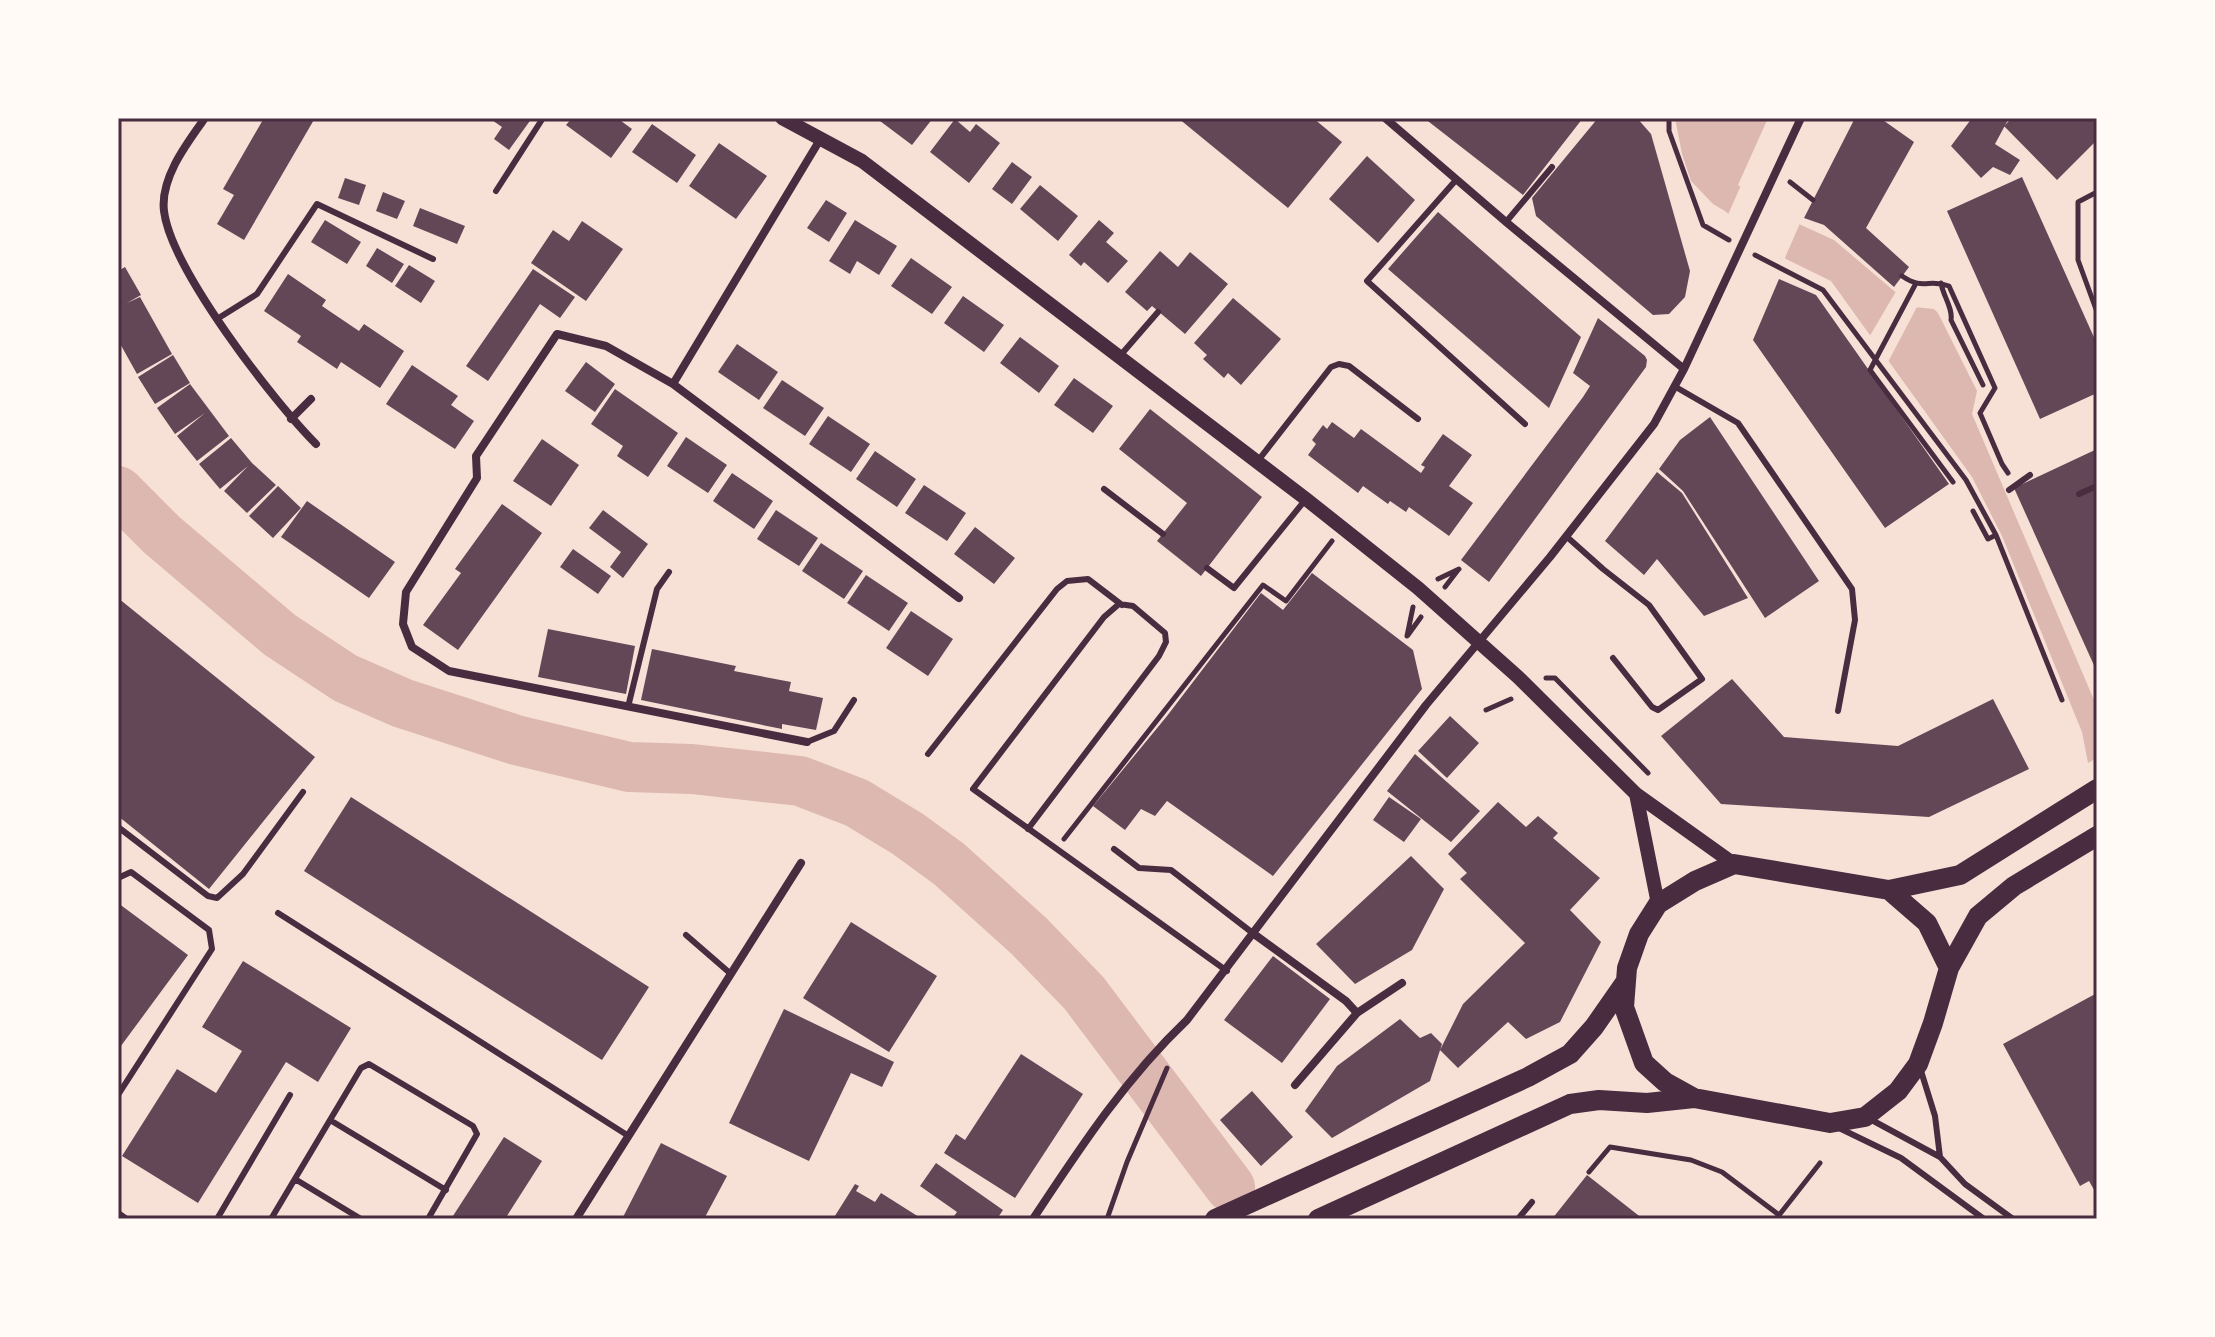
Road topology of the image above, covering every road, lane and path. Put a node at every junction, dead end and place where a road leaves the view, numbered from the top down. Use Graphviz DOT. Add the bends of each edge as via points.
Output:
graph roads {
  1 [pos="205,118"];
  2 [pos="543,118"];
  3 [pos="782,118"];
  4 [pos="1385,118"];
  5 [pos="1669,118"];
  6 [pos="1801,118"];
  7 [pos="821,137"];
  8 [pos="1552,167"];
  9 [pos="1776,171"];
  10 [pos="1456,180"];
  11 [pos="496,191"];
  12 [pos="2097,192"];
  13 [pos="1813,200"];
  14 [pos="1506,222"];
  15 [pos="1710,228"];
  16 [pos="1742,248"];
  17 [pos="433,259"];
  18 [pos="1902,276"];
  19 [pos="1941,282"];
  20 [pos="1915,285"];
  21 [pos="1158,312"];
  22 [pos="2097,312"];
  23 [pos="217,319"];
  24 [pos="1119,357"];
  25 [pos="1875,360"];
  26 [pos="1684,369"];
  27 [pos="673,384"];
  28 [pos="1983,385"];
  29 [pos="1674,386"];
  30 [pos="1903,397"];
  31 [pos="311,399"];
  32 [pos="1895,403"];
  33 [pos="291,419"];
  34 [pos="1418,419"];
  35 [pos="1525,424"];
  36 [pos="316,444"];
  37 [pos="1257,462"];
  38 [pos="2030,475"];
  39 [pos="1953,482"];
  40 [pos="2017,485"];
  41 [pos="2097,486"];
  42 [pos="1104,489"];
  43 [pos="2009,490"];
  44 [pos="2079,494"];
  45 [pos="1306,499"];
  46 [pos="1973,511"];
  47 [pos="1163,534"];
  48 [pos="1996,535"];
  49 [pos="1566,536"];
  50 [pos="1318,560"];
  51 [pos="1207,568"];
  52 [pos="669,572"];
  53 [pos="959,598"];
  54 [pos="1122,605"];
  55 [pos="1478,641"];
  56 [pos="1613,658"];
  57 [pos="1555,678"];
  58 [pos="854,700"];
  59 [pos="2062,700"];
  60 [pos="628,707"];
  61 [pos="1838,711"];
  62 [pos="807,742"];
  63 [pos="928,754"];
  64 [pos="1656,781"];
  65 [pos="2097,789"];
  66 [pos="303,792"];
  67 [pos="1636,794"];
  68 [pos="118,827"];
  69 [pos="1028,829"];
  70 [pos="2097,836"];
  71 [pos="1056,849"];
  72 [pos="1114,849"];
  73 [pos="801,863"];
  74 [pos="1734,864"];
  75 [pos="118,878"];
  76 [pos="1889,890"];
  77 [pos="1658,904"];
  78 [pos="278,913"];
  79 [pos="1254,934"];
  80 [pos="686,935"];
  81 [pos="1949,968"];
  82 [pos="1227,971"];
  83 [pos="731,974"];
  84 [pos="1402,983"];
  85 [pos="1624,984"];
  86 [pos="1357,1013"];
  87 [pos="1169,1063"];
  88 [pos="1918,1064"];
  89 [pos="1295,1085"];
  90 [pos="118,1095"];
  91 [pos="290,1095"];
  92 [pos="1694,1098"];
  93 [pos="1865,1117"];
  94 [pos="330,1120"];
  95 [pos="1830,1123"];
  96 [pos="627,1135"];
  97 [pos="1940,1157"];
  98 [pos="1820,1163"];
  99 [pos="1589,1172"];
  100 [pos="295,1179"];
  101 [pos="446,1190"];
  102 [pos="1532,1202"];
  103 [pos="118,1214"];
  104 [pos="1778,1217"];
  105 [pos="1216,1218"];
  106 [pos="125,1219"];
  107 [pos="217,1219"];
  108 [pos="271,1219"];
  109 [pos="361,1219"];
  110 [pos="428,1219"];
  111 [pos="576,1219"];
  112 [pos="1033,1219"];
  113 [pos="1107,1219"];
  114 [pos="1318,1219"];
  115 [pos="1518,1219"];
  116 [pos="1984,1219"];
  117 [pos="2013,1219"];
  1 -- 23 [label="street" via="169,176 164,210 175,247"];
  2 -- 11 [label="lane"];
  3 -- 7 [label="street"];
  4 -- 10 [label="street"];
  5 -- 15 [label="path" via="1688,186 1703,225"];
  6 -- 9 [label="street"];
  7 -- 24 [label="street" via="862,161"];
  7 -- 27 [label="street"];
  8 -- 14 [label="lane"];
  9 -- 13 [label="path"];
  9 -- 16 [label="street"];
  10 -- 14 [label="street"];
  10 -- 35 [label="lane" via="1367,281"];
  12 -- 22 [label="path" via="2078,202 2078,260"];
  14 -- 26 [label="street"];
  16 -- 25 [label="path" via="1823,290"];
  16 -- 26 [label="street"];
  17 -- 23 [label="lane" via="317,204 257,294"];
  18 -- 20 [label="path"];
  19 -- 20 [label="path"];
  19 -- 28 [label="path" via="1951,320"];
  19 -- 40 [label="path" via="1949,286 1995,388 1980,413"];
  20 -- 25 [label="path"];
  21 -- 24 [label="lane"];
  23 -- 33 [label="street"];
  24 -- 37 [label="street"];
  25 -- 30 [label="path"];
  25 -- 32 [label="path" via="1870,370"];
  26 -- 29 [label="street"];
  27 -- 53 [label="street"];
  27 -- 60 [label="street" via="606,346 557,334 476,456 477,478 406,592 403,624 412,647 449,671"];
  29 -- 49 [label="street" via="1654,424"];
  29 -- 61 [label="lane" via="1738,423 1852,589 1855,620"];
  30 -- 32 [label="path"];
  30 -- 48 [label="path" via="1966,480"];
  31 -- 33 [label="street"];
  32 -- 39 [label="path"];
  33 -- 36 [label="street"];
  34 -- 37 [label="lane" via="1349,366 1339,364 1331,367"];
  37 -- 45 [label="street"];
  38 -- 40 [label="lane"];
  40 -- 43 [label="lane"];
  41 -- 44 [label="lane"];
  42 -- 47 [label="lane"];
  45 -- 51 [label="lane" via="1234,588"];
  45 -- 55 [label="street"];
  46 -- 48 [label="path" via="1988,539"];
  48 -- 59 [label="path"];
  49 -- 55 [label="street"];
  49 -- 56 [label="lane" via="1649,605 1702,679 1658,710"];
  50 -- 71 [label="path" via="1286,601 1263,585"];
  52 -- 60 [label="lane" via="657,589"];
  54 -- 63 [label="lane" via="1088,579 1067,581"];
  54 -- 69 [label="lane" via="1133,606 1165,633 1166,642"];
  54 -- 69 [label="lane" via="1104,617 973,789"];
  55 -- 67 [label="street"];
  55 -- 79 [label="street"];
  57 -- 64 [label="path"];
  58 -- 62 [label="lane" via="834,731"];
  60 -- 62 [label="street"];
  65 -- 76 [label="main road" via="1960,875"];
  66 -- 68 [label="lane" via="243,874 217,898"];
  67 -- 74 [label="street"];
  67 -- 77 [label="street"];
  69 -- 71 [label="lane"];
  70 -- 81 [label="main road" via="2014,886 1978,916"];
  71 -- 82 [label="lane"];
  72 -- 79 [label="lane" via="1139,868 1171,870"];
  73 -- 83 [label="street"];
  74 -- 76 [label="main road"];
  74 -- 77 [label="main road"];
  75 -- 90 [label="lane" via="131,872 209,930 212,949"];
  76 -- 81 [label="main road" via="1927,923"];
  77 -- 85 [label="main road" via="1639,934"];
  78 -- 96 [label="lane"];
  79 -- 82 [label="street"];
  79 -- 86 [label="street"];
  80 -- 83 [label="lane"];
  81 -- 88 [label="main road"];
  82 -- 112 [label="street" via="1122,1091"];
  83 -- 96 [label="street"];
  84 -- 86 [label="street"];
  85 -- 92 [label="main road" via="1624,1007 1644,1063"];
  85 -- 105 [label="main road" via="1570,1054"];
  86 -- 89 [label="street"];
  87 -- 113 [label="path"];
  88 -- 93 [label="main road" via="1898,1091"];
  88 -- 97 [label="lane" via="1935,1116"];
  91 -- 107 [label="lane"];
  92 -- 95 [label="main road"];
  92 -- 114 [label="main road" via="1570,1104"];
  93 -- 95 [label="main road"];
  93 -- 97 [label="lane"];
  94 -- 100 [label="lane"];
  94 -- 101 [label="lane"];
  94 -- 101 [label="lane" via="361,1068 369,1064 473,1126 475,1140"];
  95 -- 116 [label="lane" via="1901,1158"];
  96 -- 111 [label="street"];
  97 -- 117 [label="lane" via="1965,1184"];
  98 -- 104 [label="path"];
  99 -- 104 [label="path" via="1610,1147 1691,1160 1722,1172"];
  100 -- 108 [label="lane"];
  100 -- 109 [label="lane"];
  101 -- 110 [label="lane"];
  102 -- 115 [label="lane"];
  103 -- 106 [label="street"];
}
